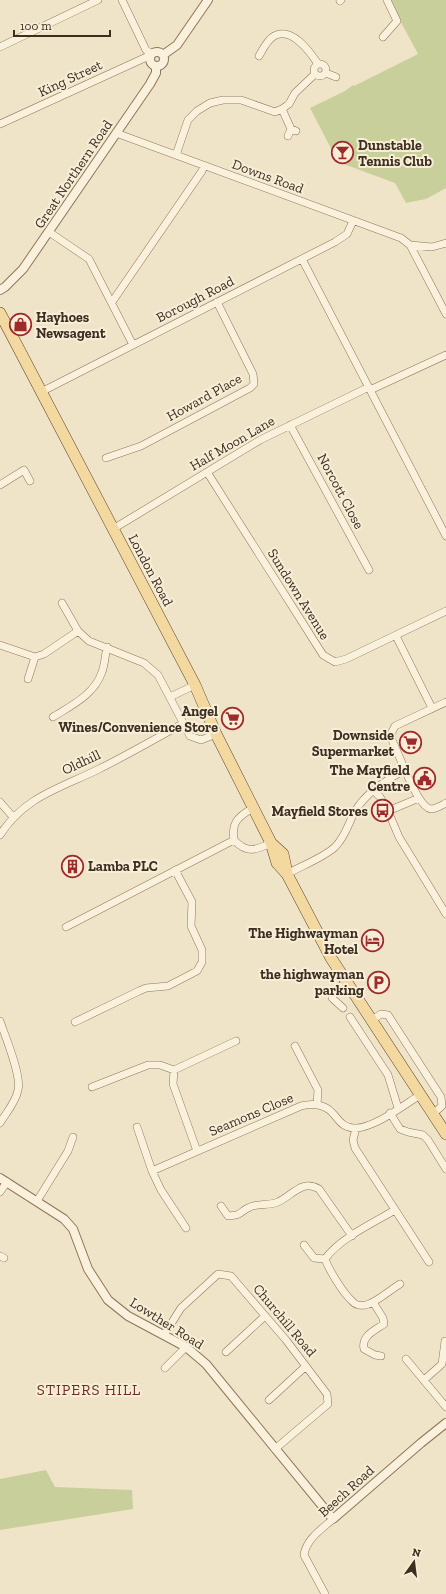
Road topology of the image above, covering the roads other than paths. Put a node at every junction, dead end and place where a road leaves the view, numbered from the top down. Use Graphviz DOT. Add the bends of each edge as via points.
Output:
graph roads {
  1 [pos="98,0"];
  2 [pos="122,0"];
  3 [pos="208,0"];
  4 [pos="387,0"];
  5 [pos="383,37"];
  6 [pos="0,47"];
  7 [pos="151,54"];
  8 [pos="164,55"];
  9 [pos="259,56"];
  10 [pos="318,64"];
  11 [pos="156,66"];
  12 [pos="326,73"];
  13 [pos="315,74"];
  14 [pos="336,77"];
  15 [pos="282,109"];
  16 [pos="0,124"];
  17 [pos="292,132"];
  18 [pos="116,133"];
  19 [pos="176,155"];
  20 [pos="204,166"];
  21 [pos="353,221"];
  22 [pos="49,232"];
  23 [pos="446,243"];
  24 [pos="410,245"];
  25 [pos="302,259"];
  26 [pos="0,290"];
  27 [pos="112,302"];
  28 [pos="217,302"];
  29 [pos="0,313"];
  30 [pos="446,314"];
  31 [pos="3,327"];
  32 [pos="133,345"];
  33 [pos="446,355"];
  34 [pos="369,388"];
  35 [pos="41,392"];
  36 [pos="290,425"];
  37 [pos="106,458"];
  38 [pos="207,472"];
  39 [pos="30,481"];
  40 [pos="0,484"];
  41 [pos="113,529"];
  42 [pos="446,536"];
  43 [pos="369,570"];
  44 [pos="62,603"];
  45 [pos="446,611"];
  46 [pos="78,631"];
  47 [pos="396,636"];
  48 [pos="0,645"];
  49 [pos="107,648"];
  50 [pos="35,657"];
  51 [pos="28,679"];
  52 [pos="195,685"];
  53 [pos="170,697"];
  54 [pos="446,702"];
  55 [pos="432,708"];
  56 [pos="53,717"];
  57 [pos="182,724"];
  58 [pos="216,734"];
  59 [pos="405,770"];
  60 [pos="374,791"];
  61 [pos="419,798"];
  62 [pos="0,802"];
  63 [pos="446,803"];
  64 [pos="253,808"];
  65 [pos="388,811"];
  66 [pos="13,817"];
  67 [pos="0,835"];
  68 [pos="234,840"];
  69 [pos="271,843"];
  70 [pos="174,870"];
  71 [pos="287,874"];
  72 [pos="446,914"];
  73 [pos="66,927"];
  74 [pos="347,982"];
  75 [pos="343,1008"];
  76 [pos="350,1017"];
  77 [pos="372,1020"];
  78 [pos="0,1021"];
  79 [pos="75,1022"];
  80 [pos="236,1041"];
  81 [pos="295,1046"];
  82 [pos="174,1070"];
  83 [pos="92,1087"];
  84 [pos="420,1095"];
  85 [pos="317,1105"];
  86 [pos="398,1108"];
  87 [pos="390,1113"];
  88 [pos="433,1114"];
  89 [pos="0,1123"];
  90 [pos="137,1127"];
  91 [pos="356,1128"];
  92 [pos="446,1134"];
  93 [pos="73,1137"];
  94 [pos="197,1151"];
  95 [pos="446,1169"];
  96 [pos="152,1171"];
  97 [pos="3,1180"];
  98 [pos="0,1192"];
  99 [pos="37,1201"];
  100 [pos="221,1206"];
  101 [pos="395,1210"];
  102 [pos="186,1228"];
  103 [pos="352,1236"];
  104 [pos="304,1245"];
  105 [pos="325,1259"];
  106 [pos="429,1262"];
  107 [pos="400,1284"];
  108 [pos="373,1302"];
  109 [pos="266,1316"];
  110 [pos="164,1335"];
  111 [pos="445,1341"];
  112 [pos="186,1347"];
  113 [pos="226,1352"];
  114 [pos="381,1356"];
  115 [pos="406,1359"];
  116 [pos="306,1366"];
  117 [pos="165,1368"];
  118 [pos="424,1380"];
  119 [pos="269,1400"];
  120 [pos="446,1408"];
  121 [pos="446,1423"];
  122 [pos="275,1449"];
  123 [pos="333,1519"];
  124 [pos="325,1594"];
  1 -- 6 [label="street"];
  2 -- 7 [label="street" via="146,50"];
  3 -- 8 [label="street, Great Northern Road" via="177,45"];
  4 -- 5 [label="street" via="397,21"];
  7 -- 8 [label="street" via="158,51"];
  7 -- 11 [label="street" via="150,62"];
  7 -- 16 [label="street, King Street"];
  8 -- 11 [label="street, Great Northern Road" via="164,62"];
  9 -- 10 [label="street" via="268,41 282,34 297,40 312,54"];
  10 -- 12 [label="street" via="324,66"];
  10 -- 13 [label="street" via="314,69"];
  11 -- 18 [label="street, Great Northern Road" via="150,84"];
  12 -- 13 [label="street" via="320,77"];
  12 -- 14 [label="street"];
  13 -- 15 [label="street"];
  15 -- 17 [label="street"];
  15 -- 19 [label="street" via="275,112 241,100 210,103 188,120"];
  18 -- 19 [label="street, Downs Road"];
  18 -- 22 [label="street, Great Northern Road"];
  19 -- 20 [label="street, Downs Road"];
  20 -- 21 [label="street, Downs Road"];
  20 -- 27 [label="street"];
  21 -- 24 [label="street, Downs Road" via="401,238"];
  21 -- 25 [label="street, Borough Road" via="347,234"];
  22 -- 26 [label="street, Great Northern Road" via="23,269"];
  22 -- 27 [label="street" via="89,259"];
  23 -- 24 [label="street" via="432,247"];
  24 -- 30 [label="street"];
  25 -- 28 [label="street, Borough Road"];
  25 -- 34 [label="street"];
  27 -- 32 [label="street"];
  28 -- 32 [label="street, Borough Road"];
  28 -- 37 [label="street, Howard Place" via="253,374 254,384 141,446"];
  29 -- 31 [label="main road, London Road"];
  31 -- 35 [label="main road, London Road"];
  32 -- 35 [label="street, Borough Road"];
  33 -- 34 [label="street, Half Moon Lane"];
  34 -- 36 [label="street, Half Moon Lane"];
  34 -- 42 [label="street"];
  35 -- 41 [label="main road, London Road"];
  36 -- 38 [label="street, Half Moon Lane"];
  36 -- 43 [label="street, Norcott Close"];
  38 -- 41 [label="street, Half Moon Lane"];
  38 -- 47 [label="street, Sundown Avenue" via="323,655 335,662"];
  39 -- 40 [label="street" via="24,470"];
  41 -- 52 [label="main road, London Road"];
  44 -- 46 [label="street"];
  45 -- 47 [label="street, Sundown Avenue"];
  46 -- 49 [label="street" via="89,641"];
  46 -- 50 [label="street" via="44,654"];
  47 -- 55 [label="street"];
  48 -- 50 [label="street"];
  49 -- 53 [label="street" via="144,663 158,675"];
  49 -- 56 [label="street" via="102,673 91,692"];
  50 -- 51 [label="street"];
  52 -- 53 [label="street"];
  52 -- 58 [label="main road, London Road"];
  53 -- 57 [label="street"];
  54 -- 55 [label="street"];
  55 -- 59 [label="street" via="395,726 392,732 392,740"];
  57 -- 58 [label="street" via="190,736 201,740"];
  57 -- 66 [label="street, Oldhill" via="99,769 50,790 30,802"];
  58 -- 64 [label="main road, London Road"];
  59 -- 60 [label="street" via="383,782"];
  59 -- 61 [label="street"];
  60 -- 65 [label="street"];
  60 -- 71 [label="street" via="361,802 345,833 333,848"];
  61 -- 63 [label="street" via="426,807 432,809"];
  61 -- 65 [label="street"];
  62 -- 66 [label="street"];
  64 -- 68 [label="street" via="237,819"];
  64 -- 69 [label="main road, London Road"];
  65 -- 72 [label="street" via="399,837"];
  66 -- 67 [label="street, Oldhill"];
  68 -- 69 [label="street" via="242,848 250,850"];
  68 -- 70 [label="street"];
  69 -- 71 [label="main road, London Road" via="283,854"];
  70 -- 73 [label="street"];
  70 -- 79 [label="street" via="192,902 191,926 203,956 197,971 168,986 146,988"];
  71 -- 74 [label="main road, London Road" via="314,927"];
  74 -- 75 [label="street" via="332,996"];
  74 -- 77 [label="main road, London Road"];
  76 -- 86 [label="street" via="388,1075"];
  77 -- 84 [label="main road, London Road"];
  77 -- 88 [label="street" via="381,1014 388,1015 441,1097 442,1106"];
  78 -- 89 [label="street" via="18,1076 19,1090"];
  80 -- 82 [label="street"];
  81 -- 85 [label="street" via="318,1090"];
  82 -- 83 [label="street" via="160,1065 148,1065"];
  82 -- 94 [label="street" via="173,1084"];
  84 -- 86 [label="street"];
  84 -- 88 [label="main road, London Road"];
  85 -- 91 [label="street" via="328,1109 339,1122"];
  85 -- 94 [label="street, Seamons Close" via="301,1106"];
  86 -- 87 [label="street"];
  87 -- 91 [label="street" via="367,1126"];
  87 -- 95 [label="street" via="400,1129 423,1135"];
  88 -- 92 [label="main road, London Road"];
  90 -- 96 [label="street"];
  91 -- 101 [label="street" via="353,1140 355,1148"];
  93 -- 99 [label="street" via="68,1151"];
  94 -- 96 [label="street, Seamons Close"];
  96 -- 102 [label="street" via="161,1190"];
  97 -- 98 [label="street"];
  97 -- 99 [label="street, Lowther Road"];
  99 -- 110 [label="street, Lowther Road" via="64,1219 72,1229 88,1269 108,1300 128,1316"];
  100 -- 103 [label="street" via="228,1216 240,1215 250,1206 277,1203 303,1186 312,1185 319,1189"];
  101 -- 103 [label="street"];
  101 -- 106 [label="street"];
  103 -- 105 [label="street" via="330,1252"];
  104 -- 105 [label="street" via="314,1258"];
  105 -- 108 [label="street" via="352,1302 359,1305"];
  107 -- 108 [label="street"];
  108 -- 114 [label="street" via="384,1324 366,1337 363,1343 364,1349"];
  109 -- 110 [label="street, Churchill Road" via="231,1276 218,1274 181,1308"];
  109 -- 113 [label="street"];
  109 -- 116 [label="street, Churchill Road"];
  110 -- 112 [label="street, Lowther Road"];
  111 -- 118 [label="street" via="442,1364"];
  112 -- 117 [label="street"];
  112 -- 122 [label="street, Lowther Road" via="206,1364"];
  115 -- 118 [label="street"];
  116 -- 119 [label="street"];
  116 -- 122 [label="street, Churchill Road" via="327,1394 328,1404"];
  118 -- 120 [label="street"];
  121 -- 123 [label="street, Beech Road"];
  122 -- 123 [label="street, Lowther Road"];
  123 -- 124 [label="street, Beech Road" via="310,1540 304,1555"];
}
